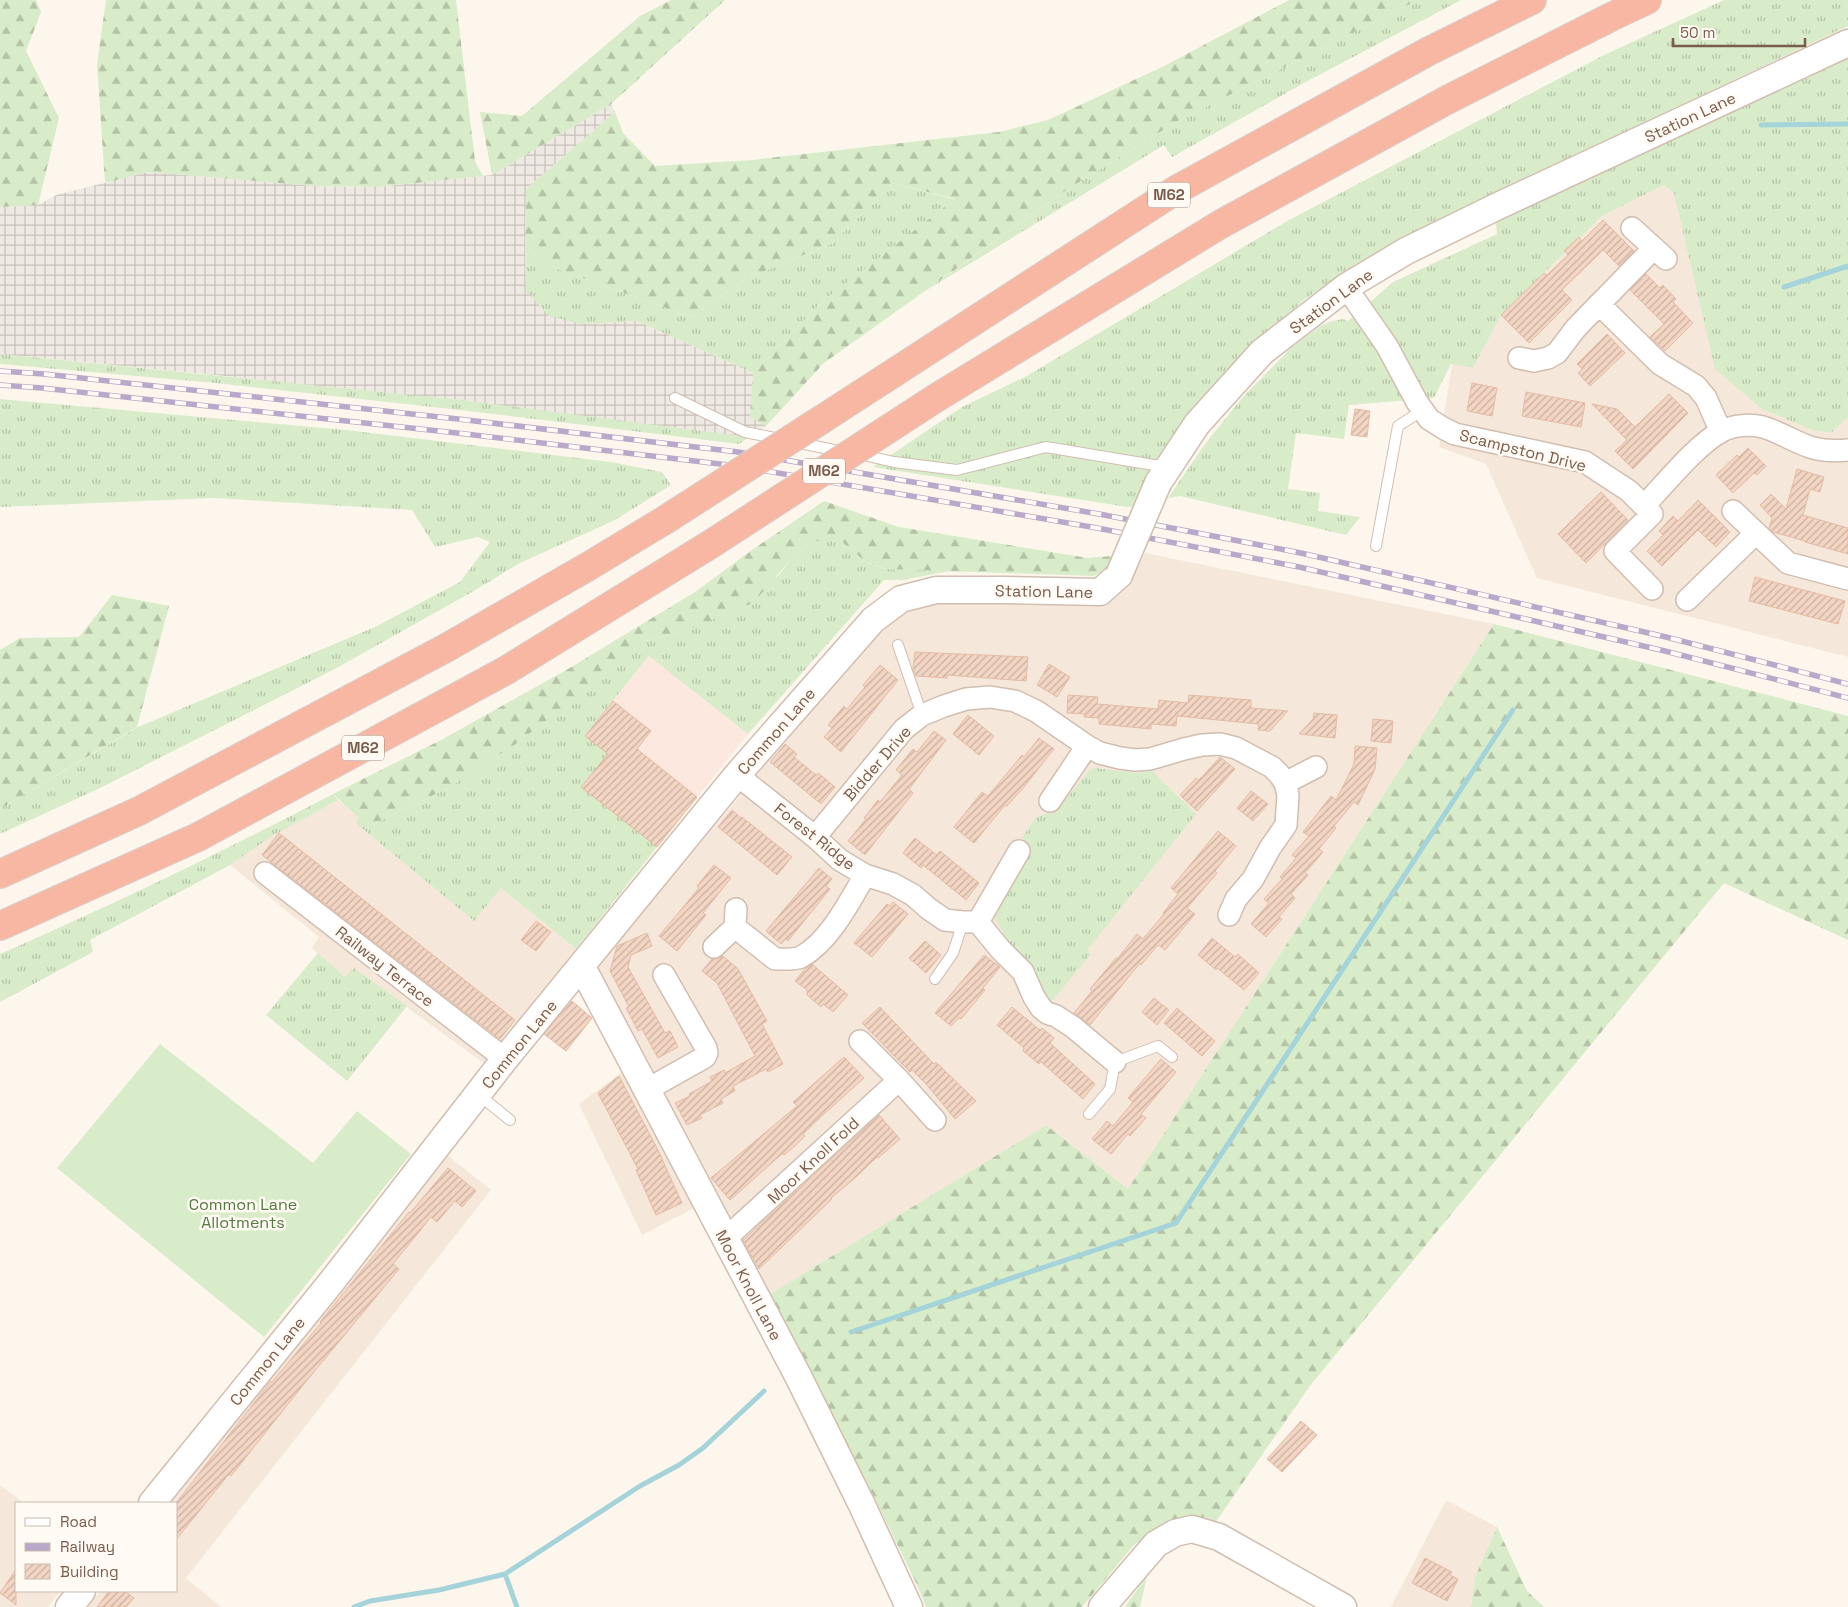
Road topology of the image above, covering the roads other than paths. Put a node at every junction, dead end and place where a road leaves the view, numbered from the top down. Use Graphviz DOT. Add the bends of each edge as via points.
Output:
graph roads {
  1 [pos="1532,0"];
  2 [pos="1648,0"];
  3 [pos="1848,42"];
  4 [pos="1632,228"];
  5 [pos="1346,286"];
  6 [pos="1599,304"];
  7 [pos="1519,359"];
  8 [pos="675,398"];
  9 [pos="1422,410"];
  10 [pos="1721,432"];
  11 [pos="1848,450"];
  12 [pos="1163,476"];
  13 [pos="1648,510"];
  14 [pos="1734,511"];
  15 [pos="1756,533"];
  16 [pos="1376,546"];
  17 [pos="1848,579"];
  18 [pos="1652,589"];
  19 [pos="901,599"];
  20 [pos="1686,600"];
  21 [pos="898,645"];
  22 [pos="922,715"];
  23 [pos="1087,746"];
  24 [pos="1316,767"];
  25 [pos="737,775"];
  26 [pos="1284,783"];
  27 [pos="1050,801"];
  28 [pos="815,837"];
  29 [pos="1019,851"];
  30 [pos="265,873"];
  31 [pos="0,874"];
  32 [pos="865,875"];
  33 [pos="1229,915"];
  34 [pos="970,922"];
  35 [pos="0,926"];
  36 [pos="714,947"];
  37 [pos="582,967"];
  38 [pos="664,975"];
  39 [pos="935,979"];
  40 [pos="860,1040"];
  41 [pos="1172,1057"];
  42 [pos="505,1059"];
  43 [pos="1115,1062"];
  44 [pos="899,1080"];
  45 [pos="648,1089"];
  46 [pos="478,1095"];
  47 [pos="1089,1114"];
  48 [pos="510,1120"];
  49 [pos="935,1120"];
  50 [pos="725,1239"];
  51 [pos="153,1502"];
  52 [pos="81,1592"];
  53 [pos="69,1607"];
  54 [pos="909,1607"];
  55 [pos="1102,1607"];
  56 [pos="1343,1607"];
  1 -- 31 [label="highway, M62, bridge" via="1429,51 1176,190 665,520 446,648 139,810"];
  2 -- 35 [label="highway, M62, bridge" via="1447,100 1221,224 936,398 711,544 506,671 198,837"];
  3 -- 5 [label="street, Station Lane" via="1482,214 1406,251"];
  4 -- 6 [label="street" via="1660,254"];
  5 -- 9 [label="street, Scampston Drive" via="1387,346"];
  5 -- 12 [label="street, Station Lane" via="1262,352 1198,424"];
  6 -- 7 [label="street" via="1557,353 1534,361"];
  6 -- 10 [label="street" via="1660,364 1696,386 1706,398"];
  8 -- 12 [label="lane" via="745,432 894,462 957,470 1046,447"];
  9 -- 13 [label="street, Scampston Drive" via="1430,419 1455,434 1585,462 1628,491"];
  9 -- 16 [label="lane" via="1398,426"];
  10 -- 11 [label="street" via="1733,426 1763,427 1813,448"];
  10 -- 13 [label="street" via="1686,462"];
  12 -- 19 [label="street, Station Lane, bridge" via="1120,575 1100,592 936,590"];
  13 -- 18 [label="street" via="1615,551"];
  14 -- 15 [label="street"];
  15 -- 17 [label="street" via="1788,562"];
  15 -- 20 [label="street"];
  19 -- 25 [label="street, Common Lane" via="872,620"];
  21 -- 22 [label="lane"];
  22 -- 23 [label="street, Bidder Drive" via="966,699 990,697 1015,701"];
  22 -- 28 [label="street, Bidder Drive" via="904,729"];
  23 -- 26 [label="street, Bidder Drive" via="1100,753 1136,760 1220,744 1236,748 1272,766"];
  23 -- 27 [label="street"];
  24 -- 26 [label="street"];
  25 -- 28 [label="street, Forest Ridge"];
  25 -- 37 [label="street, Common Lane"];
  26 -- 33 [label="street" via="1288,795 1286,825 1253,879 1236,899"];
  28 -- 32 [label="street, Forest Ridge" via="840,860"];
  29 -- 34 [label="street"];
  30 -- 42 [label="street, Railway Terrace"];
  32 -- 34 [label="street, Forest Ridge" via="913,895 945,920"];
  32 -- 36 [label="street" via="828,932 800,958 775,959 735,918"];
  34 -- 39 [label="lane"];
  34 -- 43 [label="street" via="1015,962 1041,1008 1073,1027"];
  37 -- 42 [label="street, Common Lane"];
  37 -- 45 [label="street, Moor Knoll Lane"];
  38 -- 45 [label="street" via="707,1053"];
  40 -- 44 [label="street"];
  41 -- 43 [label="lane" via="1158,1046"];
  42 -- 46 [label="street, Common Lane"];
  43 -- 47 [label="lane" via="1110,1089"];
  44 -- 49 [label="street"];
  44 -- 50 [label="street, Moor Knoll Fold"];
  45 -- 50 [label="street, Moor Knoll Lane"];
  46 -- 48 [label="lane"];
  46 -- 51 [label="street, Common Lane"];
  50 -- 54 [label="street, Moor Knoll Lane" via="798,1376"];
  52 -- 53 [label="street"];
  55 -- 56 [label="street" via="1156,1544 1175,1533 1192,1529 1219,1537"];
}
